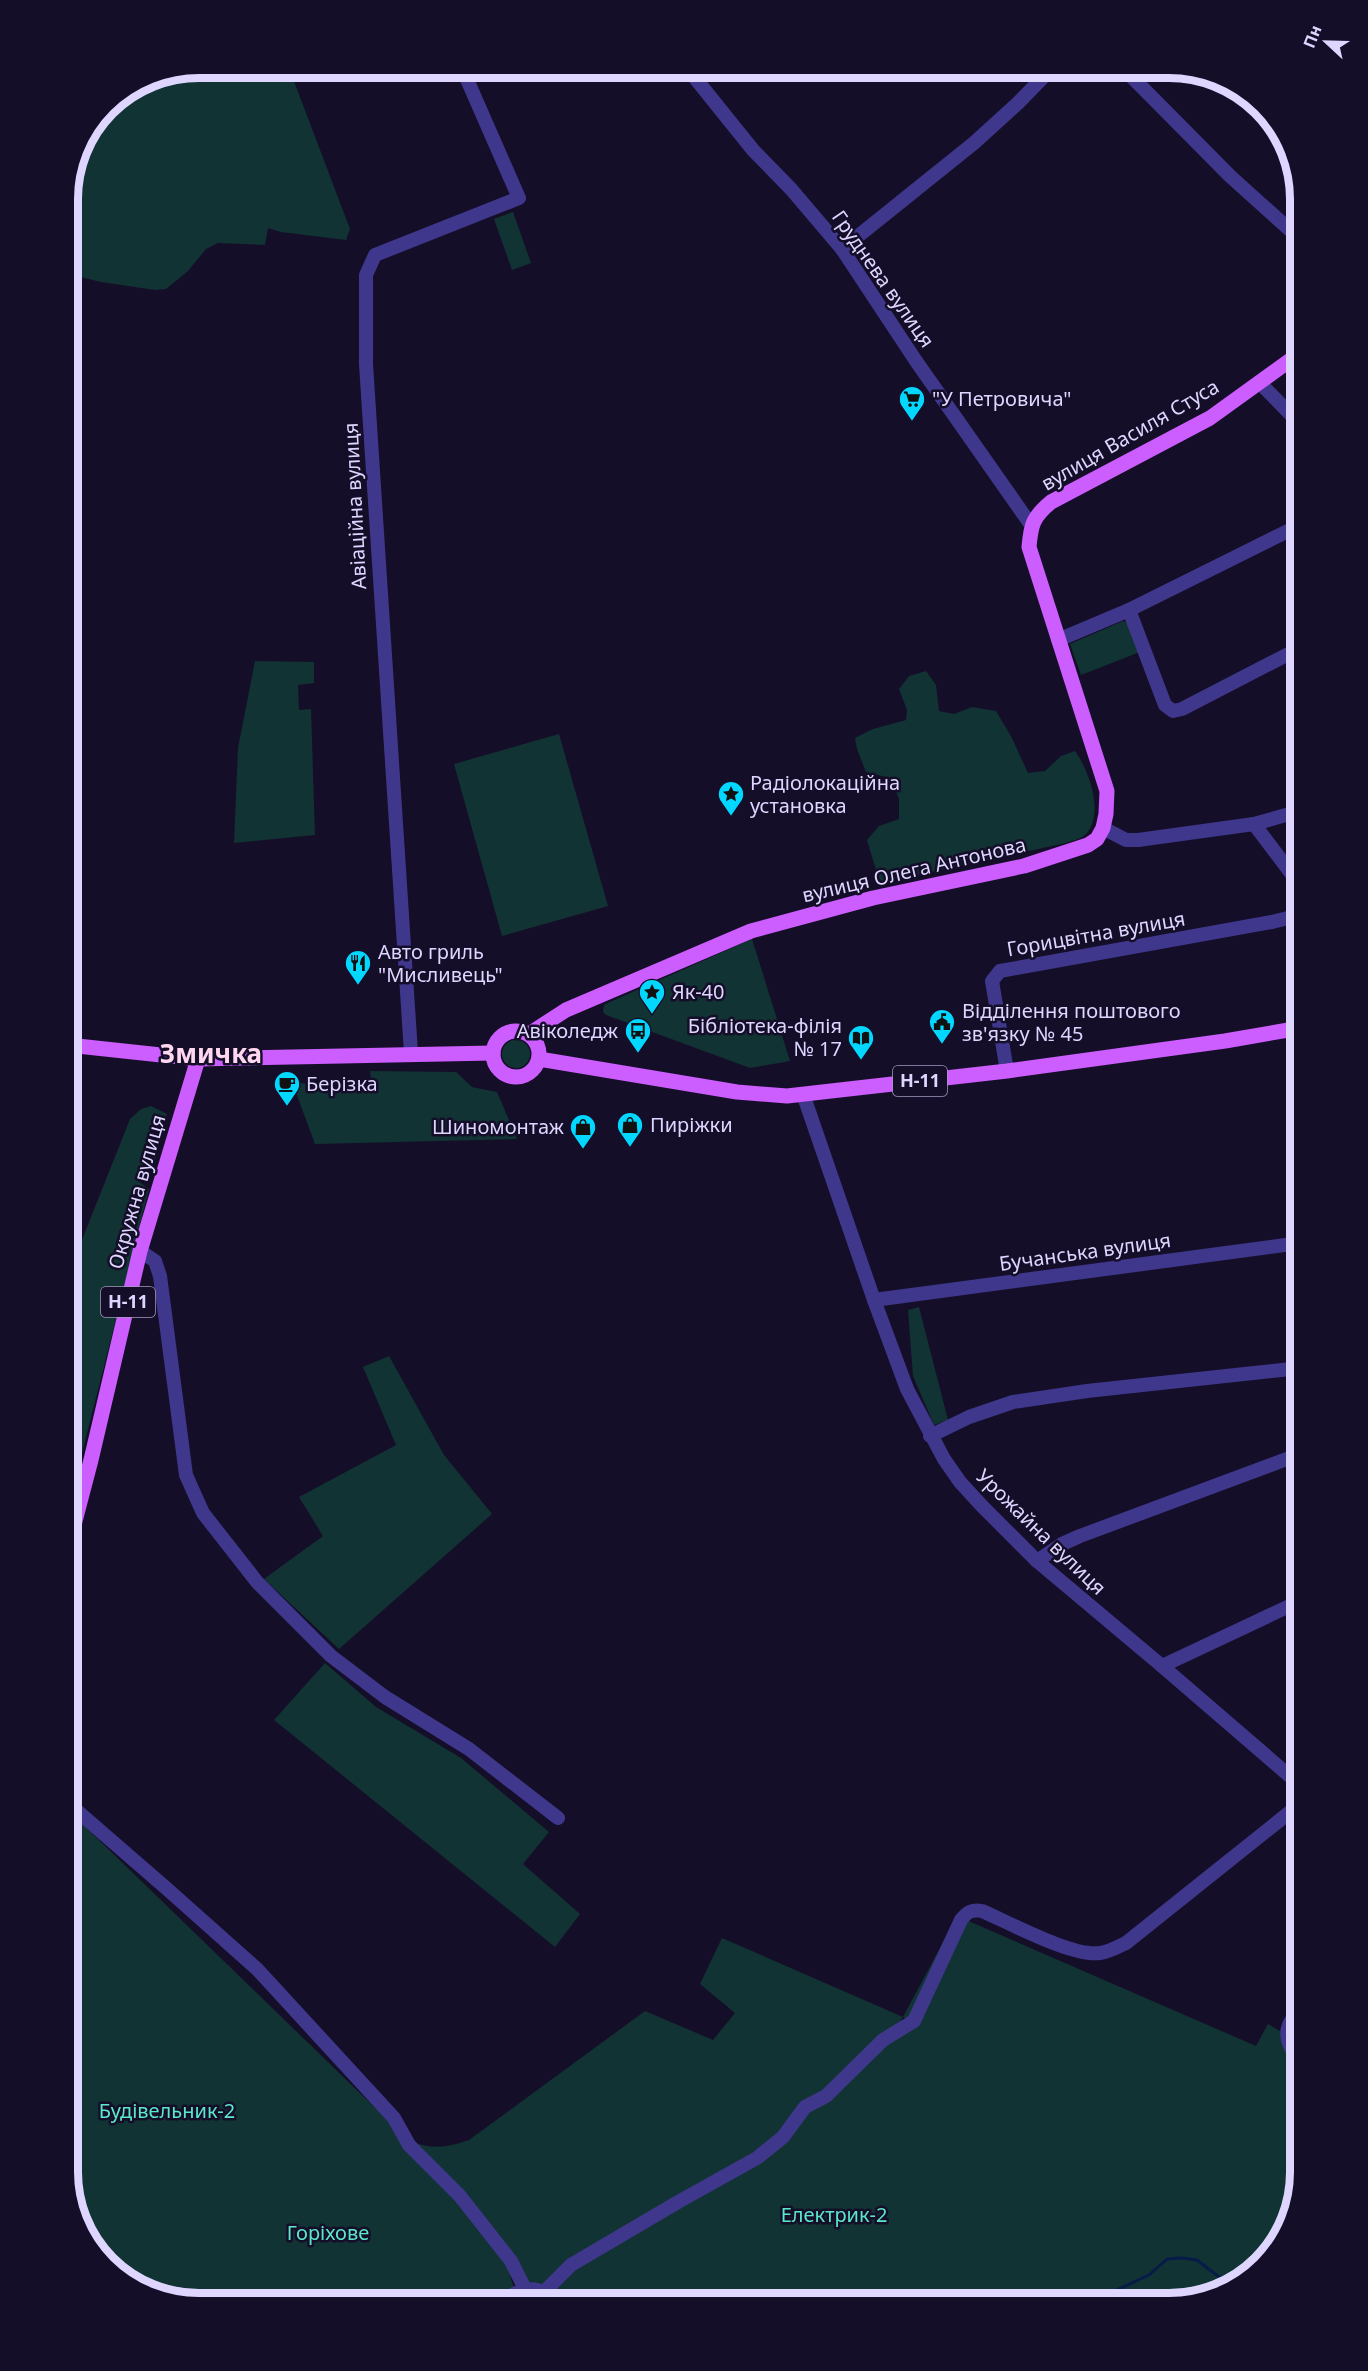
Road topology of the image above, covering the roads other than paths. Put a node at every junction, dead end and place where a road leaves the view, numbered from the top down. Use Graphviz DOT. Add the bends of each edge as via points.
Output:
graph roads {
  1 [pos="466,78"];
  2 [pos="695,78"];
  3 [pos="1042,78"];
  4 [pos="1133,78"];
  5 [pos="1290,230"];
  6 [pos="842,249"];
  7 [pos="1290,360"];
  8 [pos="1260,383"];
  9 [pos="1290,414"];
  10 [pos="1031,525"];
  11 [pos="1290,530"];
  12 [pos="1129,610"];
  13 [pos="1058,640"];
  14 [pos="1290,653"];
  15 [pos="1290,814"];
  16 [pos="1254,824"];
  17 [pos="1103,828"];
  18 [pos="1290,872"];
  19 [pos="1290,917"];
  20 [pos="1290,1030"];
  21 [pos="529,1034"];
  22 [pos="78,1046"];
  23 [pos="411,1053"];
  24 [pos="493,1053"];
  25 [pos="198,1059"];
  26 [pos="539,1059"];
  27 [pos="1007,1071"];
  28 [pos="803,1094"];
  29 [pos="1290,1244"];
  30 [pos="140,1251"];
  31 [pos="874,1300"];
  32 [pos="1290,1369"];
  33 [pos="930,1436"];
  34 [pos="1290,1458"];
  35 [pos="78,1510"];
  36 [pos="1037,1561"];
  37 [pos="1290,1606"];
  38 [pos="1162,1666"];
  39 [pos="1290,1776"];
  40 [pos="78,1812"];
  41 [pos="1290,1812"];
  42 [pos="558,1818"];
  43 [pos="1290,2022"];
  44 [pos="1290,2047"];
  45 [pos="525,2289"];
  46 [pos="544,2292"];
  47 [pos="517,2293"];
  1 -- 23 [label="street, Авіаційна вулиця" via="519,198 375,255 366,275 367,376"];
  2 -- 6 [label="street, Груднева вулиця"];
  3 -- 6 [label="street" via="974,143"];
  4 -- 5 [label="street"];
  6 -- 10 [label="street, Груднева вулиця"];
  7 -- 8 [label="main road, вулиця Василя Стуса"];
  8 -- 9 [label="street"];
  8 -- 10 [label="main road, вулиця Василя Стуса" via="1180,435 1051,502"];
  10 -- 13 [label="main road" via="1029,547"];
  11 -- 12 [label="street"];
  12 -- 13 [label="street"];
  12 -- 14 [label="street" via="1165,705 1173,711"];
  13 -- 17 [label="main road" via="1107,791"];
  15 -- 16 [label="street"];
  16 -- 17 [label="street" via="1137,840 1126,840"];
  16 -- 18 [label="street"];
  17 -- 21 [label="main road, вулиця Олега Антонова" via="1088,845 1068,853 873,898 751,932 566,1010"];
  19 -- 27 [label="street, Горицвітна вулиця" via="1000,970 992,981"];
  20 -- 27 [label="main road, Н-11"];
  21 -- 24 [label="main road" via="506,1033 496,1042"];
  21 -- 26 [label="main road"];
  22 -- 25 [label="main road"];
  23 -- 24 [label="main road"];
  23 -- 25 [label="main road"];
  24 -- 26 [label="main road" via="495,1065 513,1077 525,1076"];
  25 -- 30 [label="main road, Окружна вулиця / Н-11"];
  26 -- 28 [label="main road, Н-11" via="737,1092"];
  27 -- 28 [label="main road, Н-11"];
  28 -- 31 [label="street, Урожайна вулиця"];
  29 -- 31 [label="street, Бучанська вулиця"];
  30 -- 35 [label="main road, Окружна вулиця / Н-11"];
  30 -- 42 [label="street" via="155,1261 160,1276 186,1475 203,1513 257,1582 331,1656 385,1697 469,1749"];
  31 -- 33 [label="street, Урожайна вулиця" via="907,1389"];
  32 -- 33 [label="street" via="1087,1390 1013,1402"];
  33 -- 36 [label="street, Урожайна вулиця" via="960,1482"];
  34 -- 36 [label="street" via="1080,1536"];
  36 -- 38 [label="street, Урожайна вулиця"];
  37 -- 38 [label="street"];
  38 -- 39 [label="street, Урожайна вулиця"];
  40 -- 45 [label="street" via="257,1969 394,2118 409,2145 460,2196 511,2261"];
  41 -- 46 [label="street" via="1126,1942 1101,1953 1079,1951 982,1911 966,1913 914,2021 883,2040 826,2096 805,2107 783,2137 757,2158 571,2265"];
  43 -- 44 [label="street" via="1286,2035"];
  45 -- 46 [label="street"];
  45 -- 47 [label="street"];
}
